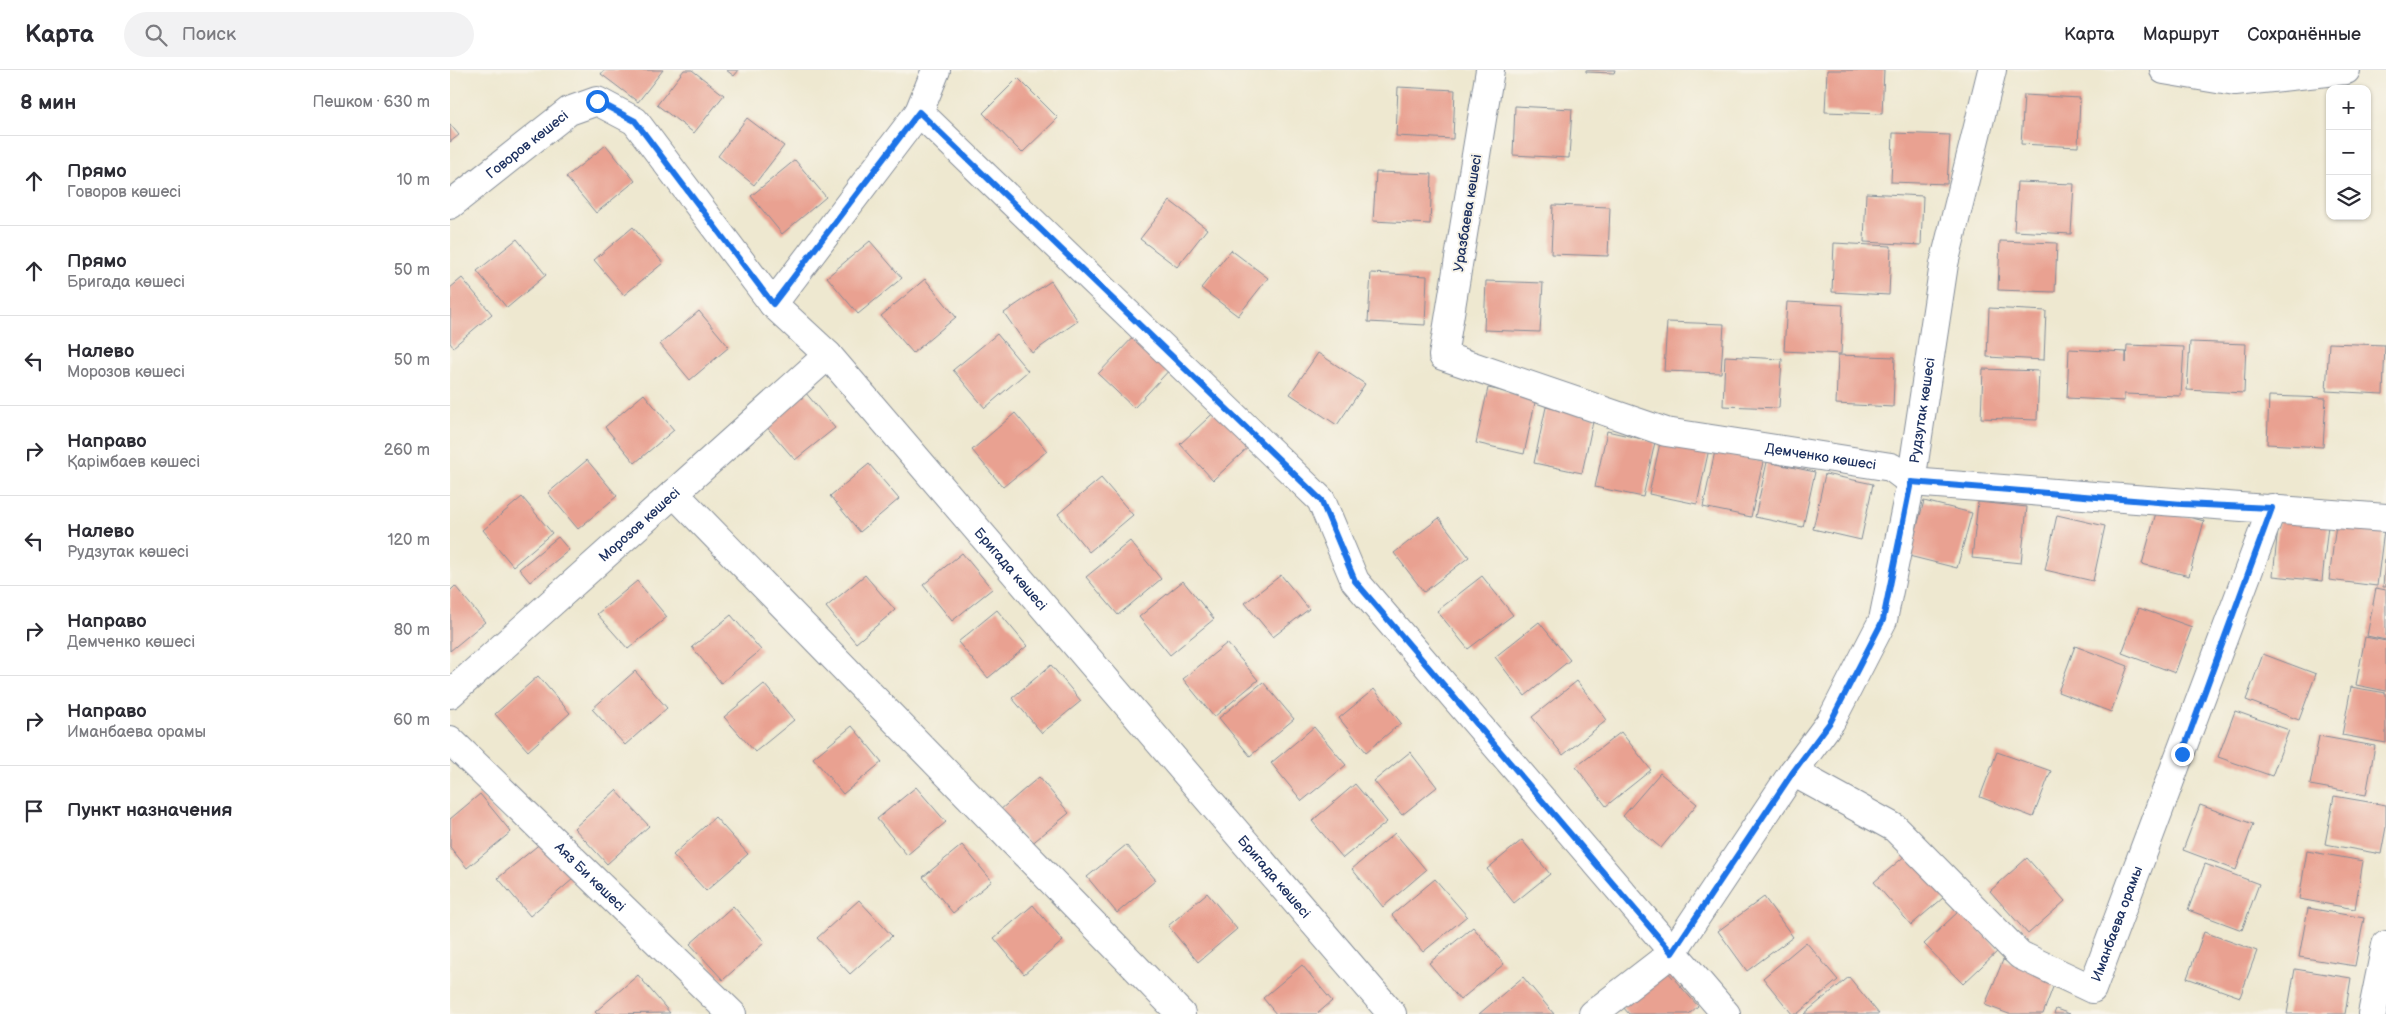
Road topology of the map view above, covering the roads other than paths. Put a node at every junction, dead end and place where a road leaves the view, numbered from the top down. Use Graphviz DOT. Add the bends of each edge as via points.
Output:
graph roads {
  1 [pos="936,70"];
  2 [pos="1490,70"];
  3 [pos="1992,70"];
  4 [pos="2164,70"];
  5 [pos="2346,70"];
  6 [pos="919,112"];
  7 [pos="635,121"];
  8 [pos="450,205"];
  9 [pos="773,304"];
  10 [pos="828,355"];
  11 [pos="1443,356"];
  12 [pos="1911,482"];
  13 [pos="674,493"];
  14 [pos="2272,508"];
  15 [pos="2386,518"];
  16 [pos="450,694"];
  17 [pos="450,740"];
  18 [pos="1793,772"];
  19 [pos="2386,946"];
  20 [pos="1672,953"];
  21 [pos="732,1014"];
  22 [pos="1181,1014"];
  23 [pos="1392,1014"];
  24 [pos="1593,1014"];
  25 [pos="1726,1014"];
  26 [pos="2372,1014"];
  1 -- 6 [label="street"];
  2 -- 11 [label="street, Уразбаева көшесі"];
  3 -- 12 [label="street, Рудзутак көшесі" via="1944,264"];
  4 -- 5 [label="street" via="2235,82"];
  6 -- 9 [label="street"];
  6 -- 20 [label="street" via="1321,500 1355,581"];
  7 -- 8 [label="street, Говоров көшесі" via="597,101 569,111"];
  7 -- 9 [label="street, Бригада көшесі"];
  9 -- 10 [label="street, Бригада көшесі"];
  10 -- 13 [label="street, Морозов көшесі"];
  10 -- 23 [label="street, Бригада көшесі"];
  11 -- 12 [label="street, Демченко көшесі" via="1666,432 1891,466"];
  12 -- 14 [label="street"];
  12 -- 18 [label="street, Рудзутак көшесі" via="1883,620 1831,721"];
  13 -- 16 [label="street, Морозов көшесі"];
  13 -- 22 [label="street"];
  14 -- 15 [label="street"];
  14 -- 18 [label="street, Иманбаева орамы" via="2092,989 2020,956 1895,828"];
  17 -- 21 [label="street, Аяз Би көшесі"];
  18 -- 20 [label="street, Рудзутак көшесі"];
  19 -- 26 [label="street"];
  20 -- 24 [label="street, Рудзутак көшесі"];
  20 -- 25 [label="street"];
}
